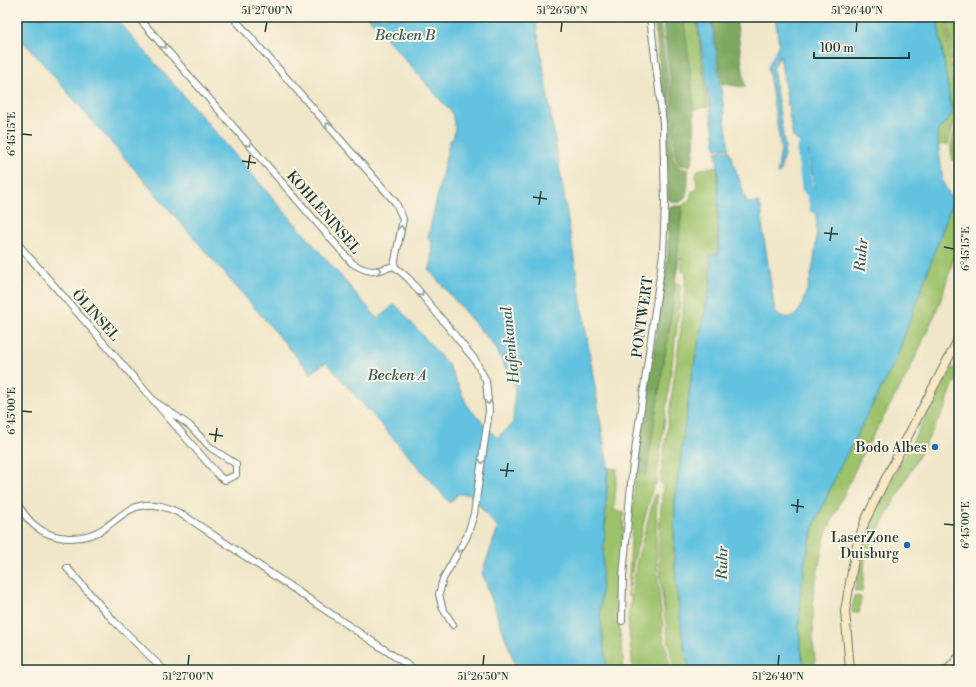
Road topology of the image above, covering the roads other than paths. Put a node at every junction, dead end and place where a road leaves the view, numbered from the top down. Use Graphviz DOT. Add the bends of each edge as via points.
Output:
graph roads {
  1 [pos="138,17"];
  2 [pos="234,17"];
  3 [pos="650,17"];
  4 [pos="17,243"];
  5 [pos="394,266"];
  6 [pos="959,338"];
  7 [pos="156,403"];
  8 [pos="17,504"];
  9 [pos="67,568"];
  10 [pos="622,621"];
  11 [pos="453,625"];
  12 [pos="959,657"];
  13 [pos="164,670"];
  14 [pos="415,670"];
  15 [pos="850,670"];
  16 [pos="948,670"];
  1 -- 5 [label="street, KOHLENINSEL, one-way" via="352,263 364,271"];
  5 -- 2 [label="street, one-way" via="403,219 396,203"];
  3 -- 10 [label="street, PONTWERT" via="663,123 663,254 632,472 623,576"];
  4 -- 7 [label="street, ÖLINSEL"];
  5 -- 11 [label="street, one-way" via="409,279 475,360 486,381 489,399 474,514 467,536 440,588 442,607"];
  6 -- 15 [label="main road" via="886,478 856,548 846,611"];
  7 -- 7 [label="street, ÖLINSEL" via="220,477 225,480 236,475 236,464 211,448 189,425"];
  8 -- 14 [label="street" via="41,530 69,538 100,531 125,512 140,506 150,504 170,508"];
  9 -- 13 [label="street" via="114,621"];
  12 -- 16 [label="main road"];
}
